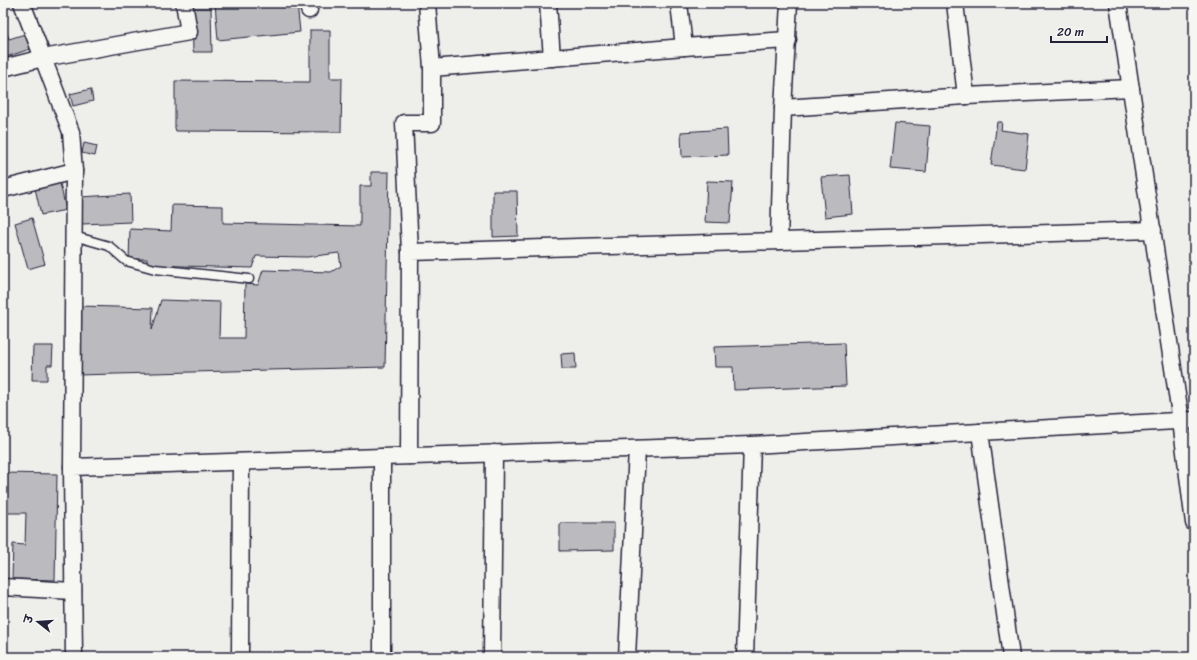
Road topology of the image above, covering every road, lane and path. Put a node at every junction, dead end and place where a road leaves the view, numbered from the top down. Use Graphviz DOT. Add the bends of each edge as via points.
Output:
graph roads {
  1 [pos="22,3"];
  2 [pos="184,3"];
  3 [pos="427,3"];
  4 [pos="548,3"];
  5 [pos="679,3"];
  6 [pos="789,3"];
  7 [pos="955,3"];
  8 [pos="1118,3"];
  9 [pos="788,40"];
  10 [pos="684,47"];
  11 [pos="43,58"];
  12 [pos="552,58"];
  13 [pos="3,68"];
  14 [pos="432,68"];
  15 [pos="1131,88"];
  16 [pos="966,96"];
  17 [pos="784,108"];
  18 [pos="74,171"];
  19 [pos="3,189"];
  20 [pos="1153,230"];
  21 [pos="74,236"];
  22 [pos="779,241"];
  23 [pos="410,252"];
  24 [pos="249,279"];
  25 [pos="1188,420"];
  26 [pos="980,432"];
  27 [pos="752,445"];
  28 [pos="637,449"];
  29 [pos="494,453"];
  30 [pos="409,456"];
  31 [pos="382,457"];
  32 [pos="241,462"];
  33 [pos="72,467"];
  34 [pos="1194,524"];
  35 [pos="3,587"];
  36 [pos="74,591"];
  37 [pos="74,657"];
  38 [pos="240,657"];
  39 [pos="382,657"];
  40 [pos="492,657"];
  41 [pos="627,657"];
  42 [pos="745,657"];
  43 [pos="1011,657"];
  1 -- 11 [label="street"];
  2 -- 11 [label="street" via="189,32"];
  3 -- 14 [label="street"];
  4 -- 12 [label="street"];
  5 -- 10 [label="street"];
  6 -- 9 [label="street"];
  7 -- 16 [label="street"];
  8 -- 15 [label="street"];
  9 -- 10 [label="street"];
  9 -- 17 [label="street"];
  10 -- 12 [label="street"];
  11 -- 13 [label="street"];
  11 -- 18 [label="street" via="71,132"];
  12 -- 14 [label="street"];
  14 -- 23 [label="street" via="432,124 404,123"];
  15 -- 16 [label="street"];
  15 -- 20 [label="street"];
  16 -- 17 [label="street"];
  17 -- 22 [label="street"];
  18 -- 19 [label="street"];
  18 -- 21 [label="street"];
  20 -- 22 [label="street"];
  20 -- 25 [label="street"];
  21 -- 24 [label="lane" via="109,246 126,262 155,269"];
  21 -- 33 [label="street"];
  22 -- 23 [label="street"];
  23 -- 30 [label="street"];
  25 -- 26 [label="street"];
  25 -- 34 [label="street"];
  26 -- 27 [label="street"];
  26 -- 43 [label="street"];
  27 -- 28 [label="street"];
  27 -- 42 [label="street"];
  28 -- 29 [label="street"];
  28 -- 41 [label="street"];
  29 -- 30 [label="street"];
  29 -- 40 [label="street"];
  30 -- 31 [label="street"];
  31 -- 32 [label="street"];
  31 -- 39 [label="street"];
  32 -- 33 [label="street"];
  32 -- 38 [label="street"];
  33 -- 36 [label="street"];
  35 -- 36 [label="street"];
  36 -- 37 [label="street"];
}
